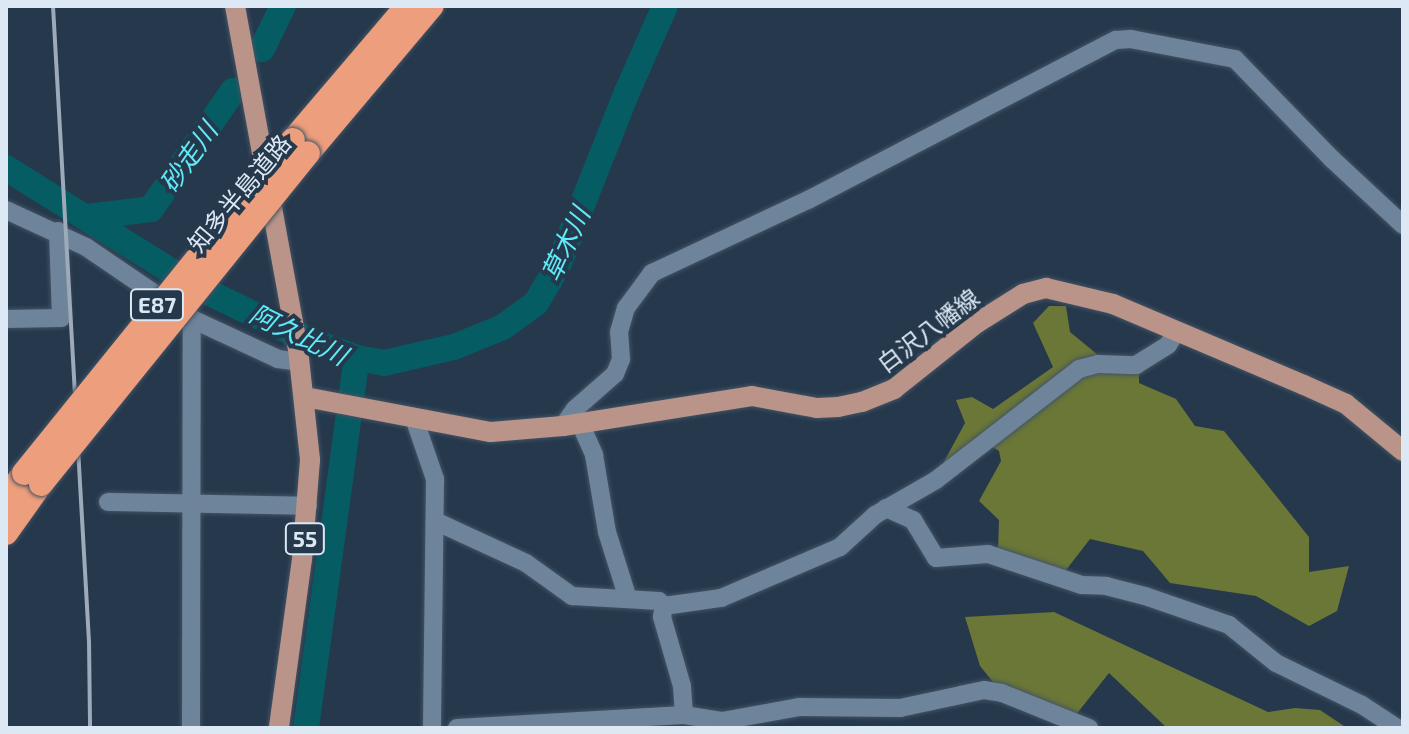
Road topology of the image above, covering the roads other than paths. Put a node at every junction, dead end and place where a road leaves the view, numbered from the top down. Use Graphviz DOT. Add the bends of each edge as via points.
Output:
graph roads {
  1 [pos="235,6"];
  2 [pos="407,6"];
  3 [pos="432,6"];
  4 [pos="300,147"];
  5 [pos="6,210"];
  6 [pos="1403,225"];
  7 [pos="58,231"];
  8 [pos="6,319"];
  9 [pos="192,319"];
  10 [pos="1176,332"];
  11 [pos="299,356"];
  12 [pos="305,397"];
  13 [pos="414,418"];
  14 [pos="571,425"];
  15 [pos="1403,451"];
  16 [pos="33,478"];
  17 [pos="6,498"];
  18 [pos="108,502"];
  19 [pos="191,503"];
  20 [pos="308,506"];
  21 [pos="886,508"];
  22 [pos="435,521"];
  23 [pos="6,533"];
  24 [pos="628,599"];
  25 [pos="664,606"];
  26 [pos="684,715"];
  27 [pos="722,724"];
  28 [pos="191,728"];
  29 [pos="279,728"];
  30 [pos="432,728"];
  31 [pos="457,728"];
  32 [pos="1089,728"];
  33 [pos="1397,728"];
  1 -- 11 [label="main road, 55"];
  2 -- 4 [label="highway, 知多半島道路 / E87"];
  3 -- 4 [label="highway, 知多半島道路 / E87"];
  4 -- 16 [label="highway, 知多半島道路 / E87, bridge"];
  5 -- 7 [label="street"];
  6 -- 14 [label="street" via="1235,59 1116,40 808,200 661,266 643,281 626,308 615,374 575,409"];
  7 -- 8 [label="street" via="61,318"];
  7 -- 9 [label="street"];
  9 -- 11 [label="street" via="278,359"];
  9 -- 19 [label="street"];
  10 -- 14 [label="main road, 白沢八幡線" via="1092,296 1046,288 1023,294 894,389 862,402 817,408 752,396"];
  10 -- 15 [label="main road, 白沢八幡線" via="1346,404"];
  10 -- 21 [label="street" via="1168,345 1136,365 1079,369 936,480"];
  11 -- 12 [label="main road, 55"];
  12 -- 13 [label="main road, 白沢八幡線"];
  12 -- 20 [label="main road, 55"];
  13 -- 14 [label="main road, 白沢八幡線" via="491,432"];
  13 -- 22 [label="street" via="435,479"];
  14 -- 24 [label="street" via="594,455 607,532"];
  16 -- 17 [label="highway, 知多半島道路 / E87"];
  16 -- 23 [label="highway, 知多半島道路 / E87"];
  18 -- 19 [label="street"];
  19 -- 20 [label="street"];
  19 -- 28 [label="street"];
  20 -- 29 [label="main road, 55"];
  21 -- 25 [label="street" via="844,544 761,583 721,598"];
  21 -- 33 [label="street" via="913,520 936,558 988,554 1082,585 1145,596 1229,625 1276,663"];
  22 -- 24 [label="street" via="526,563 562,593 581,600"];
  22 -- 30 [label="street"];
  24 -- 25 [label="street"];
  25 -- 26 [label="street"];
  26 -- 27 [label="street"];
  26 -- 31 [label="street"];
  27 -- 32 [label="street" via="799,707 900,708 984,690"];
}
